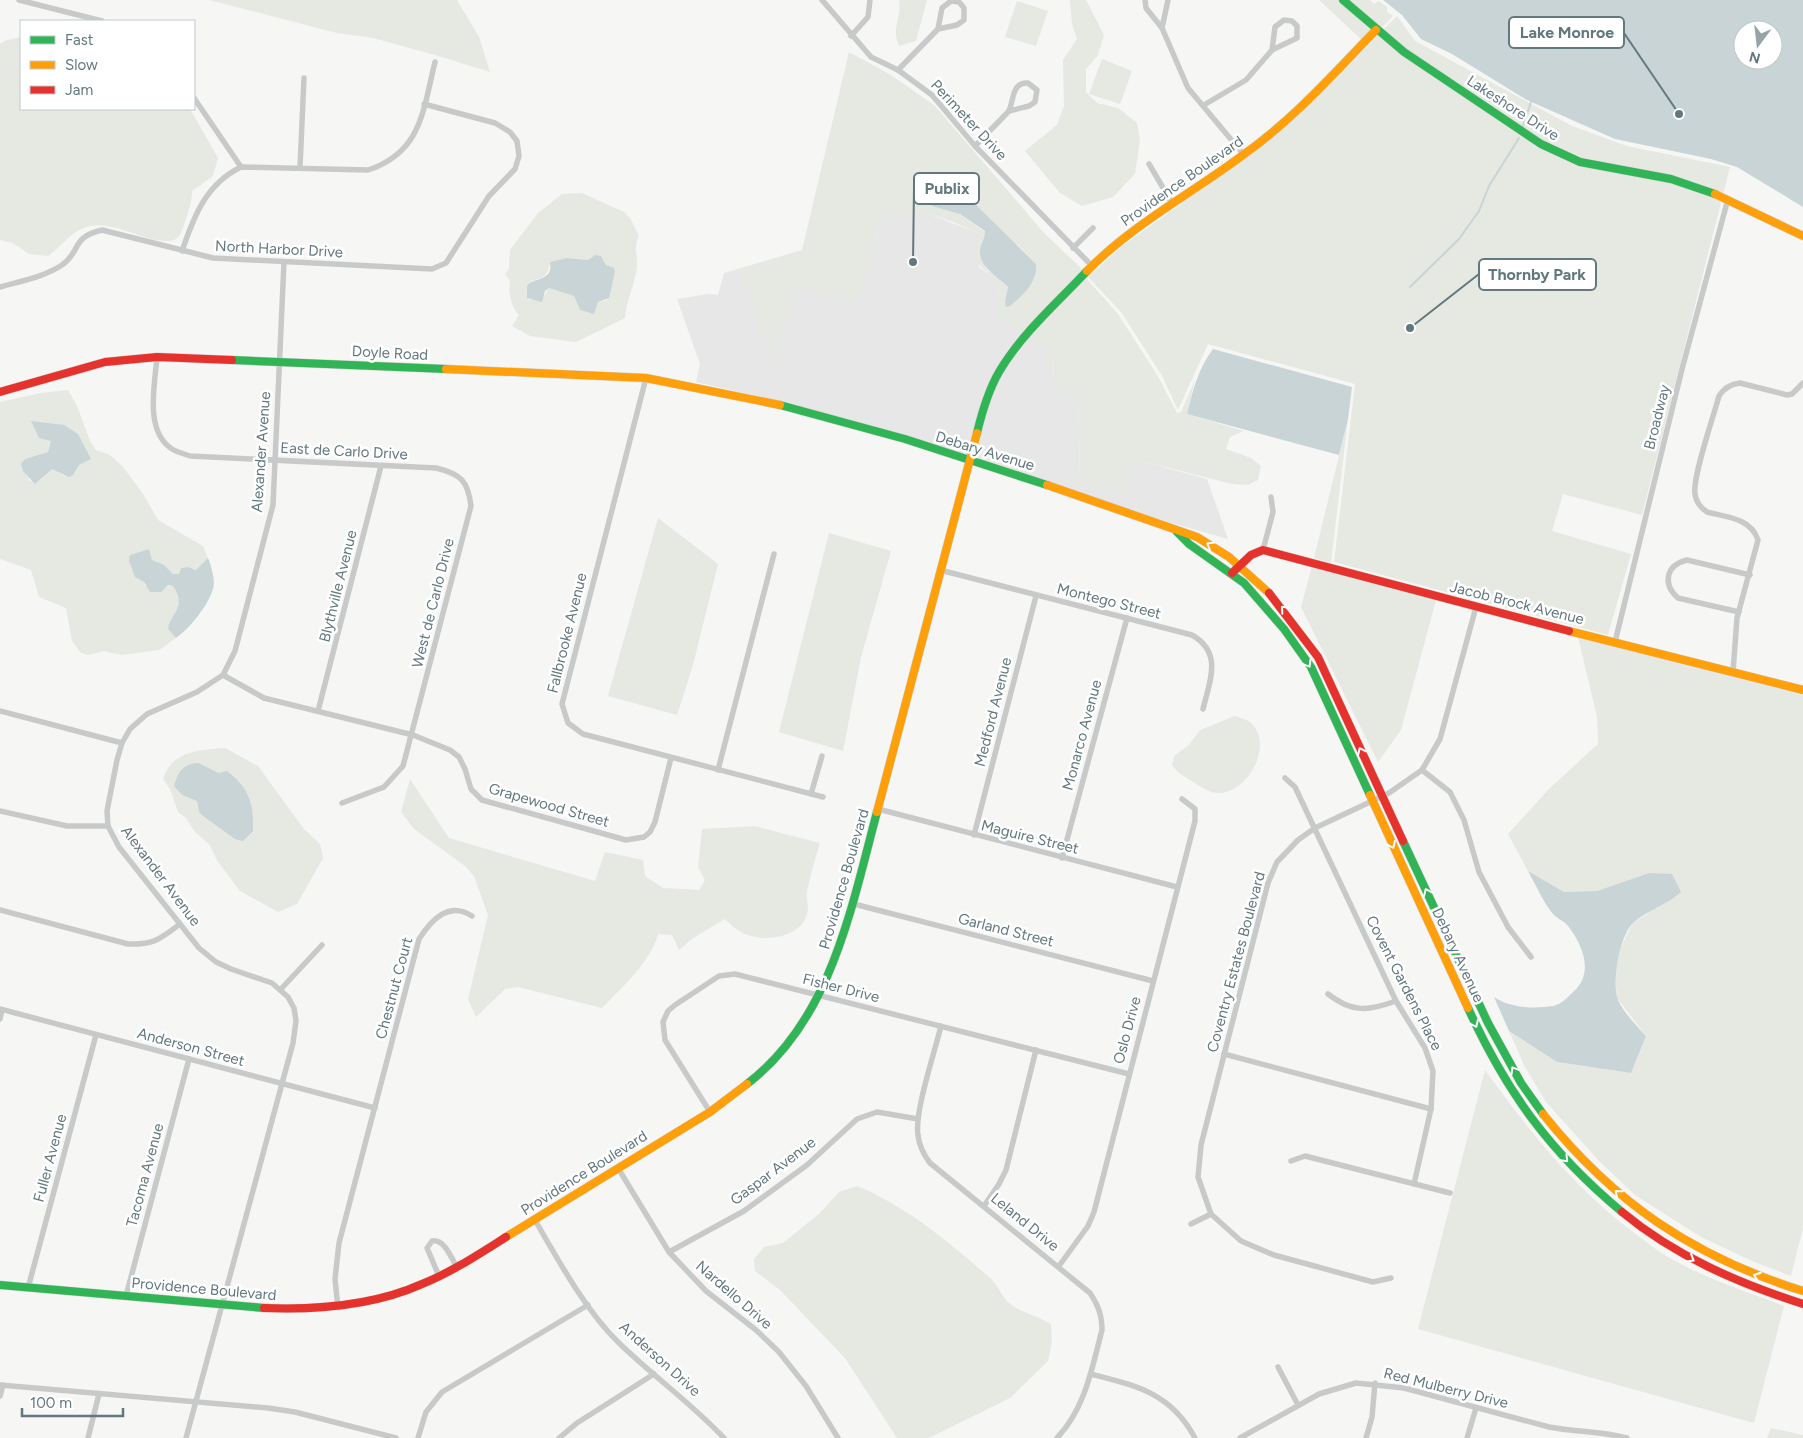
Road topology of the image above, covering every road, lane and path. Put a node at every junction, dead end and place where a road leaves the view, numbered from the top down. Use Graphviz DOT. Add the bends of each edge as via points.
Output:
graph roads {
  1 [pos="19,0"];
  2 [pos="822,0"];
  3 [pos="870,0"];
  4 [pos="1145,0"];
  5 [pos="1168,0"];
  6 [pos="1343,0"];
  7 [pos="98,20"];
  8 [pos="1162,28"];
  9 [pos="938,29"];
  10 [pos="1376,30"];
  11 [pos="851,36"];
  12 [pos="1272,50"];
  13 [pos="435,62"];
  14 [pos="898,70"];
  15 [pos="304,78"];
  16 [pos="195,99"];
  17 [pos="424,104"];
  18 [pos="1204,105"];
  19 [pos="1009,111"];
  20 [pos="975,146"];
  21 [pos="1244,156"];
  22 [pos="1150,164"];
  23 [pos="241,167"];
  24 [pos="300,167"];
  25 [pos="1728,199"];
  26 [pos="1172,203"];
  27 [pos="1093,228"];
  28 [pos="1803,236"];
  29 [pos="1073,248"];
  30 [pos="182,251"];
  31 [pos="284,262"];
  32 [pos="1092,266"];
  33 [pos="0,287"];
  34 [pos="156,357"];
  35 [pos="280,361"];
  36 [pos="646,378"];
  37 [pos="1803,383"];
  38 [pos="0,392"];
  39 [pos="781,406"];
  40 [pos="276,460"];
  41 [pos="969,460"];
  42 [pos="381,466"];
  43 [pos="462,478"];
  44 [pos="1271,497"];
  45 [pos="1177,532"];
  46 [pos="1263,550"];
  47 [pos="774,554"];
  48 [pos="1240,564"];
  49 [pos="940,570"];
  50 [pos="1232,573"];
  51 [pos="1750,575"];
  52 [pos="1036,596"];
  53 [pos="1476,607"];
  54 [pos="1739,612"];
  55 [pos="1126,618"];
  56 [pos="1615,642"];
  57 [pos="1733,672"];
  58 [pos="222,674"];
  59 [pos="1803,690"];
  60 [pos="1203,709"];
  61 [pos="0,711"];
  62 [pos="318,711"];
  63 [pos="413,735"];
  64 [pos="122,743"];
  65 [pos="822,756"];
  66 [pos="671,758"];
  67 [pos="718,770"];
  68 [pos="1422,770"];
  69 [pos="1285,778"];
  70 [pos="811,794"];
  71 [pos="1382,795"];
  72 [pos="823,797"];
  73 [pos="1182,799"];
  74 [pos="1371,801"];
  75 [pos="342,803"];
  76 [pos="0,810"];
  77 [pos="878,810"];
  78 [pos="108,826"];
  79 [pos="1315,828"];
  80 [pos="974,835"];
  81 [pos="1062,858"];
  82 [pos="1176,887"];
  83 [pos="854,904"];
  84 [pos="0,910"];
  85 [pos="472,916"];
  86 [pos="180,924"];
  87 [pos="322,945"];
  88 [pos="1531,957"];
  89 [pos="1153,981"];
  90 [pos="281,989"];
  91 [pos="1328,994"];
  92 [pos="820,995"];
  93 [pos="1396,1001"];
  94 [pos="1,1010"];
  95 [pos="0,1019"];
  96 [pos="941,1026"];
  97 [pos="96,1035"];
  98 [pos="1036,1050"];
  99 [pos="1224,1054"];
  100 [pos="188,1059"];
  101 [pos="1128,1074"];
  102 [pos="282,1083"];
  103 [pos="375,1108"];
  104 [pos="1431,1109"];
  105 [pos="710,1112"];
  106 [pos="918,1119"];
  107 [pos="1291,1161"];
  108 [pos="618,1168"];
  109 [pos="1414,1184"];
  110 [pos="1450,1193"];
  111 [pos="984,1206"];
  112 [pos="1211,1214"];
  113 [pos="535,1220"];
  114 [pos="1191,1224"];
  115 [pos="669,1252"];
  116 [pos="1059,1266"];
  117 [pos="457,1267"];
  118 [pos="440,1276"];
  119 [pos="1391,1278"];
  120 [pos="0,1286"];
  121 [pos="28,1288"];
  122 [pos="1803,1292"];
  123 [pos="126,1296"];
  124 [pos="1803,1304"];
  125 [pos="222,1305"];
  126 [pos="588,1305"];
  127 [pos="338,1308"];
  128 [pos="1278,1367"];
  129 [pos="654,1374"];
  130 [pos="1091,1374"];
  131 [pos="1375,1383"];
  132 [pos="2,1385"];
  133 [pos="99,1394"];
  134 [pos="0,1396"];
  135 [pos="196,1402"];
  136 [pos="1298,1405"];
  137 [pos="1476,1408"];
  138 [pos="88,1438"];
  139 [pos="186,1438"];
  140 [pos="396,1438"];
  141 [pos="418,1438"];
  142 [pos="559,1438"];
  143 [pos="724,1438"];
  144 [pos="838,1438"];
  145 [pos="1057,1438"];
  146 [pos="1195,1438"];
  147 [pos="1240,1438"];
  148 [pos="1366,1438"];
  149 [pos="1467,1438"];
  150 [pos="1628,1438"];
  1 -- 7 [label="street"];
  2 -- 11 [label="street, Perimeter Drive"];
  3 -- 11 [label="street" via="868,17"];
  4 -- 8 [label="street" via="1146,8"];
  5 -- 8 [label="street"];
  6 -- 10 [label="main road, Lakeshore Drive"];
  8 -- 18 [label="street" via="1188,88"];
  9 -- 9 [label="street" via="961,23 966,12 962,4 955,1 944,5"];
  9 -- 14 [label="street"];
  10 -- 21 [label="main road, Providence Boulevard" via="1309,100"];
  10 -- 25 [label="main road, Lakeshore Drive" via="1536,143 1568,158 1607,169 1672,179"];
  11 -- 14 [label="street, Perimeter Drive" via="871,57"];
  12 -- 12 [label="street" via="1277,23 1284,20 1295,23 1297,38"];
  12 -- 18 [label="street" via="1246,80"];
  13 -- 17 [label="street"];
  14 -- 20 [label="street, Perimeter Drive" via="932,95"];
  15 -- 24 [label="street"];
  16 -- 23 [label="street"];
  17 -- 24 [label="street" via="417,132 409,145 385,165 368,170"];
  17 -- 31 [label="street, North Harbor Drive" via="496,123 517,141 519,156 515,169 489,196 446,263 432,268"];
  18 -- 21 [label="street"];
  19 -- 19 [label="street" via="1032,104 1037,94 1035,87 1028,83 1017,86"];
  19 -- 20 [label="street"];
  20 -- 29 [label="street, Perimeter Drive"];
  21 -- 26 [label="main road, Providence Boulevard"];
  22 -- 26 [label="street"];
  23 -- 24 [label="street"];
  23 -- 30 [label="street" via="227,174 203,201"];
  25 -- 28 [label="main road, Lakeshore Drive"];
  25 -- 56 [label="street, Broadway" via="1682,369"];
  26 -- 32 [label="main road, Providence Boulevard" via="1139,225"];
  27 -- 29 [label="street"];
  29 -- 32 [label="street, Perimeter Drive"];
  30 -- 31 [label="street, North Harbor Drive" via="213,258"];
  30 -- 33 [label="street, North Harbor Drive" via="102,230 84,236 65,263 51,272"];
  31 -- 35 [label="street, Alexander Avenue"];
  32 -- 41 [label="main road, Providence Boulevard" via="1018,344 998,373 985,402"];
  34 -- 35 [label="main road, Doyle Road"];
  34 -- 38 [label="main road, Doyle Road" via="104,362"];
  34 -- 40 [label="street, East de Carlo Drive" via="154,414 160,436 171,448 190,456"];
  35 -- 36 [label="main road, Doyle Road"];
  35 -- 40 [label="street, Alexander Avenue"];
  36 -- 39 [label="main road, Doyle Road" via="698,386"];
  36 -- 66 [label="street, Fallbrooke Avenue" via="562,704 568,723 583,734"];
  37 -- 51 [label="street" via="1787,395 1752,385 1732,384 1719,396 1695,494 1707,512 1744,522 1754,529 1758,544"];
  39 -- 41 [label="main road, Debary Avenue"];
  40 -- 42 [label="street, East de Carlo Drive"];
  40 -- 58 [label="street, Alexander Avenue" via="270,514 235,651"];
  41 -- 45 [label="main road, Debary Avenue"];
  41 -- 49 [label="main road, Providence Boulevard"];
  42 -- 43 [label="street, East de Carlo Drive" via="436,468"];
  42 -- 62 [label="street, Blythville Avenue"];
  43 -- 63 [label="street, West de Carlo Drive" via="471,506"];
  44 -- 46 [label="street" via="1273,512"];
  48 -- 45 [label="main road, Debary Avenue, one-way" via="1192,534"];
  45 -- 50 [label="main road, Debary Avenue" via="1187,545"];
  46 -- 48 [label="main road" via="1251,554"];
  46 -- 53 [label="main road, Jacob Brock Avenue"];
  47 -- 67 [label="street"];
  48 -- 50 [label="main road"];
  71 -- 48 [label="main road, Debary Avenue, one-way" via="1318,657 1294,620"];
  49 -- 52 [label="street, Montego Street"];
  49 -- 77 [label="main road, Providence Boulevard"];
  50 -- 74 [label="main road, Debary Avenue, one-way" via="1286,630 1311,667"];
  51 -- 54 [label="street"];
  51 -- 54 [label="street" via="1686,560 1678,562 1668,575 1667,583 1678,598"];
  52 -- 55 [label="street, Montego Street"];
  52 -- 80 [label="street, Medford Avenue"];
  53 -- 56 [label="main road, Jacob Brock Avenue"];
  53 -- 68 [label="street, Coventry Estates Boulevard" via="1440,739"];
  54 -- 57 [label="street"];
  55 -- 60 [label="street, Montego Street" via="1192,635 1209,649 1211,677"];
  55 -- 81 [label="street, Monarco Avenue"];
  56 -- 57 [label="main road, Jacob Brock Avenue"];
  57 -- 59 [label="main road, Jacob Brock Avenue"];
  58 -- 62 [label="street, Grapewood Street" via="264,698"];
  58 -- 64 [label="street, Alexander Avenue" via="197,692 147,714 130,729"];
  61 -- 64 [label="street"];
  62 -- 63 [label="street, Grapewood Street"];
  63 -- 66 [label="street, Grapewood Street" via="455,753 466,769 471,789 482,800 626,840 639,839 650,832"];
  63 -- 75 [label="street, West de Carlo Drive" via="403,766 388,784 376,792"];
  64 -- 78 [label="street, Alexander Avenue" via="108,796"];
  65 -- 70 [label="street"];
  66 -- 67 [label="street, Fallbrooke Avenue"];
  67 -- 70 [label="street, Fallbrooke Avenue"];
  68 -- 71 [label="street, Coventry Estates Boulevard"];
  68 -- 88 [label="street" via="1450,792 1464,820 1479,872 1508,927"];
  69 -- 79 [label="street, Covent Gardens Place" via="1294,787"];
  70 -- 72 [label="street, Fallbrooke Avenue"];
  71 -- 74 [label="street, Coventry Estates Boulevard"];
  122 -- 71 [label="main road, Debary Avenue, one-way" via="1750,1274 1673,1234 1634,1207 1569,1146 1533,1101 1488,1023"];
  73 -- 82 [label="street, Oslo Drive" via="1195,809 1195,821"];
  74 -- 79 [label="street, Coventry Estates Boulevard"];
  74 -- 124 [label="main road, Debary Avenue, one-way" via="1492,1059 1526,1112 1562,1156 1628,1218 1681,1253 1743,1284"];
  76 -- 78 [label="street" via="67,826"];
  77 -- 80 [label="street, Maguire Street"];
  77 -- 83 [label="main road, Providence Boulevard"];
  78 -- 86 [label="street, Alexander Avenue" via="124,854"];
  79 -- 93 [label="street, Covent Gardens Place"];
  79 -- 99 [label="street, Coventry Estates Boulevard" via="1277,862 1268,883"];
  80 -- 81 [label="street, Maguire Street"];
  81 -- 82 [label="street, Maguire Street"];
  82 -- 89 [label="street, Oslo Drive"];
  83 -- 89 [label="street, Garland Street"];
  83 -- 92 [label="main road, Providence Boulevard" via="838,954"];
  84 -- 86 [label="street" via="128,944 161,939"];
  85 -- 103 [label="street, Chestnut Court" via="454,909 447,911 429,924 419,939"];
  86 -- 90 [label="street, Alexander Avenue" via="199,948 216,962 231,970 267,980"];
  87 -- 90 [label="street"];
  89 -- 101 [label="street, Oslo Drive"];
  90 -- 102 [label="street" via="294,1008 296,1021"];
  91 -- 93 [label="street" via="1341,1004 1357,1009 1375,1009"];
  92 -- 96 [label="street, Fisher Drive"];
  92 -- 105 [label="main road, Providence Boulevard" via="784,1049 760,1074"];
  92 -- 105 [label="street, Fisher Drive" via="735,974 719,976 668,1011 663,1022 664,1040"];
  93 -- 104 [label="street, Covent Gardens Place" via="1425,1048 1433,1071"];
  94 -- 95 [label="street"];
  94 -- 97 [label="street, Anderson Street"];
  96 -- 98 [label="street, Fisher Drive"];
  96 -- 106 [label="street, Leland Drive"];
  97 -- 100 [label="street, Anderson Street"];
  97 -- 121 [label="street, Fuller Avenue"];
  98 -- 101 [label="street, Fisher Drive"];
  98 -- 111 [label="street" via="1006,1170"];
  99 -- 104 [label="street"];
  99 -- 112 [label="street, Coventry Estates Boulevard" via="1200,1145 1198,1177"];
  100 -- 102 [label="street, Anderson Street"];
  100 -- 123 [label="street, Tacoma Avenue"];
  101 -- 116 [label="street, Oslo Drive" via="1094,1212 1088,1226"];
  102 -- 103 [label="street, Anderson Street"];
  102 -- 125 [label="street"];
  103 -- 127 [label="street" via="335,1261"];
  104 -- 109 [label="street, Covent Gardens Place"];
  105 -- 108 [label="main road, Providence Boulevard"];
  106 -- 111 [label="street, Leland Drive" via="918,1135 930,1163"];
  106 -- 115 [label="street, Gaspar Avenue" via="877,1112 857,1119 807,1165 744,1211"];
  107 -- 109 [label="street" via="1305,1156"];
  108 -- 113 [label="main road, Providence Boulevard"];
  108 -- 115 [label="street, Nardello Drive"];
  109 -- 110 [label="street"];
  111 -- 116 [label="street, Leland Drive"];
  112 -- 114 [label="street"];
  112 -- 119 [label="street, Coventry Estates Boulevard" via="1241,1241 1274,1255 1374,1282"];
  113 -- 117 [label="main road, Providence Boulevard"];
  113 -- 126 [label="street, Anderson Drive"];
  115 -- 144 [label="street, Nardello Drive" via="706,1291 779,1352 806,1386"];
  116 -- 130 [label="street, Leland Drive" via="1090,1293 1100,1312 1102,1330"];
  117 -- 118 [label="main road, Providence Boulevard"];
  117 -- 118 [label="street" via="443,1244 432,1240 427,1248"];
  118 -- 127 [label="main road, Providence Boulevard" via="386,1298"];
  120 -- 121 [label="main road, Providence Boulevard"];
  121 -- 123 [label="main road, Providence Boulevard"];
  123 -- 125 [label="main road, Providence Boulevard"];
  125 -- 127 [label="main road, Providence Boulevard"];
  125 -- 135 [label="street"];
  126 -- 129 [label="street, Anderson Drive" via="617,1341"];
  126 -- 141 [label="street" via="442,1392 426,1412"];
  128 -- 136 [label="street"];
  129 -- 142 [label="street"];
  129 -- 143 [label="street, Anderson Drive" via="699,1411"];
  130 -- 145 [label="street, Leland Drive" via="1082,1400"];
  130 -- 146 [label="street" via="1141,1387 1165,1401 1183,1417"];
  131 -- 136 [label="street, Red Mulberry Drive" via="1338,1386"];
  131 -- 137 [label="street, Red Mulberry Drive"];
  131 -- 148 [label="street" via="1372,1417"];
  132 -- 133 [label="street"];
  132 -- 134 [label="street"];
  133 -- 135 [label="street"];
  133 -- 138 [label="street"];
  135 -- 139 [label="street"];
  135 -- 140 [label="street" via="295,1412"];
  136 -- 147 [label="street, Red Mulberry Drive"];
  137 -- 149 [label="street"];
  137 -- 150 [label="street, Red Mulberry Drive" via="1549,1427"];
}
